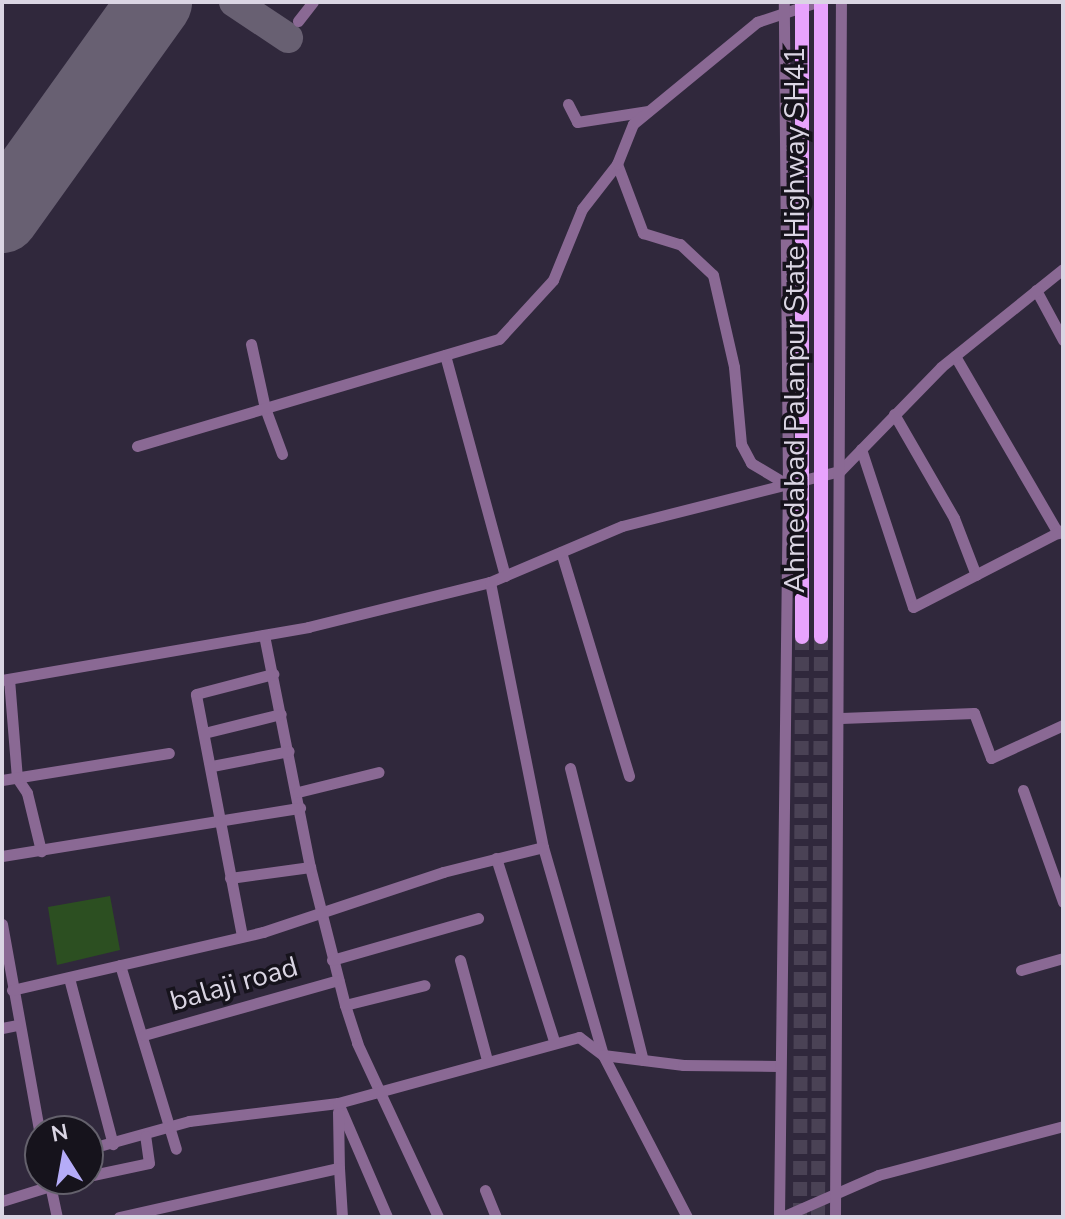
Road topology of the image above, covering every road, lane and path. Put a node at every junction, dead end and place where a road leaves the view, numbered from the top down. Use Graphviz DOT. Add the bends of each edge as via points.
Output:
graph roads {
  1 [pos="313,2"];
  2 [pos="819,2"];
  3 [pos="841,2"];
  4 [pos="802,4"];
  5 [pos="784,6"];
  6 [pos="298,21"];
  7 [pos="568,104"];
  8 [pos="648,111"];
  9 [pos="617,164"];
  10 [pos="1063,269"];
  11 [pos="1036,290"];
  12 [pos="1063,340"];
  13 [pos="251,344"];
  14 [pos="445,355"];
  15 [pos="955,356"];
  16 [pos="265,408"];
  17 [pos="894,414"];
  18 [pos="137,446"];
  19 [pos="861,449"];
  20 [pos="282,454"];
  21 [pos="840,471"];
  22 [pos="821,477"];
  23 [pos="806,481"];
  24 [pos="788,485"];
  25 [pos="1060,531"];
  26 [pos="561,552"];
  27 [pos="976,575"];
  28 [pos="505,576"];
  29 [pos="490,582"];
  30 [pos="821,617"];
  31 [pos="841,632"];
  32 [pos="264,635"];
  33 [pos="795,637"];
  34 [pos="821,637"];
  35 [pos="273,674"];
  36 [pos="6,679"];
  37 [pos="281,714"];
  38 [pos="841,718"];
  39 [pos="1063,725"];
  40 [pos="204,733"];
  41 [pos="289,751"];
  42 [pos="169,753"];
  43 [pos="212,766"];
  44 [pos="570,768"];
  45 [pos="379,772"];
  46 [pos="629,776"];
  47 [pos="17,778"];
  48 [pos="2,780"];
  49 [pos="1023,790"];
  50 [pos="298,792"];
  51 [pos="300,808"];
  52 [pos="219,822"];
  53 [pos="543,847"];
  54 [pos="41,851"];
  55 [pos="2,856"];
  56 [pos="496,858"];
  57 [pos="310,867"];
  58 [pos="1058,870"];
  59 [pos="230,878"];
  60 [pos="1063,902"];
  61 [pos="320,912"];
  62 [pos="478,918"];
  63 [pos="2,925"];
  64 [pos="242,936"];
  65 [pos="1063,958"];
  66 [pos="332,960"];
  67 [pos="460,960"];
  68 [pos="120,965"];
  69 [pos="1021,970"];
  70 [pos="69,978"];
  71 [pos="338,980"];
  72 [pos="425,985"];
  73 [pos="12,990"];
  74 [pos="345,1005"];
  75 [pos="17,1025"];
  76 [pos="2,1028"];
  77 [pos="144,1035"];
  78 [pos="554,1041"];
  79 [pos="603,1055"];
  80 [pos="487,1060"];
  81 [pos="643,1060"];
  82 [pos="779,1066"];
  83 [pos="383,1089"];
  84 [pos="338,1103"];
  85 [pos="36,1115"];
  86 [pos="1063,1126"];
  87 [pos="169,1128"];
  88 [pos="145,1136"];
  89 [pos="113,1144"];
  90 [pos="104,1146"];
  91 [pos="176,1149"];
  92 [pos="339,1168"];
  93 [pos="104,1173"];
  94 [pos="485,1190"];
  95 [pos="836,1191"];
  96 [pos="24,1192"];
  97 [pos="53,1195"];
  98 [pos="2,1201"];
  99 [pos="437,1214"];
  100 [pos="57,1217"];
  101 [pos="119,1217"];
  102 [pos="342,1217"];
  103 [pos="387,1217"];
  104 [pos="423,1217"];
  105 [pos="496,1217"];
  106 [pos="687,1217"];
  107 [pos="780,1217"];
  108 [pos="835,1217"];
  1 -- 6 [label="street"];
  2 -- 4 [label="street"];
  2 -- 22 [label="main road, Ahmedabad Palanpur State Highway SH41"];
  3 -- 21 [label="street"];
  4 -- 5 [label="street"];
  4 -- 23 [label="main road, Ahmedabad Palanpur State Highway SH41"];
  5 -- 8 [label="street" via="727,42"];
  5 -- 24 [label="street"];
  7 -- 8 [label="street" via="577,122"];
  8 -- 9 [label="street" via="633,124"];
  9 -- 14 [label="street" via="582,209 553,280 499,339"];
  9 -- 24 [label="street" via="643,233 680,244 713,275 734,367 741,444 751,463"];
  10 -- 11 [label="street"];
  11 -- 12 [label="street"];
  11 -- 15 [label="street"];
  13 -- 16 [label="street"];
  14 -- 16 [label="street"];
  14 -- 28 [label="street"];
  15 -- 17 [label="street"];
  15 -- 25 [label="street"];
  16 -- 18 [label="street"];
  16 -- 20 [label="street"];
  17 -- 19 [label="street"];
  17 -- 27 [label="street" via="954,518"];
  19 -- 21 [label="street"];
  19 -- 27 [label="street" via="913,607"];
  21 -- 22 [label="street"];
  21 -- 31 [label="street"];
  22 -- 23 [label="street"];
  22 -- 30 [label="main road, Ahmedabad Palanpur State Highway SH41"];
  23 -- 24 [label="street"];
  23 -- 33 [label="main road, Ahmedabad Palanpur State Highway SH41" via="803,617"];
  24 -- 26 [label="street" via="622,526"];
  24 -- 33 [label="street"];
  25 -- 27 [label="street"];
  26 -- 28 [label="street"];
  26 -- 46 [label="street"];
  28 -- 29 [label="street"];
  29 -- 32 [label="street"];
  29 -- 53 [label="street"];
  30 -- 31 [label="street"];
  30 -- 34 [label="main road, Ahmedabad Palanpur State Highway SH41"];
  31 -- 38 [label="street"];
  32 -- 35 [label="street"];
  32 -- 36 [label="street"];
  33 -- 82 [label="street"];
  35 -- 37 [label="street"];
  35 -- 40 [label="street" via="196,694"];
  36 -- 47 [label="street"];
  37 -- 40 [label="street"];
  37 -- 41 [label="street"];
  38 -- 39 [label="street" via="974,713 991,758"];
  38 -- 95 [label="street"];
  40 -- 43 [label="street"];
  41 -- 43 [label="street"];
  41 -- 50 [label="street"];
  42 -- 47 [label="street"];
  43 -- 52 [label="street"];
  44 -- 81 [label="street"];
  45 -- 50 [label="street"];
  47 -- 48 [label="street"];
  47 -- 54 [label="street" via="27,793"];
  49 -- 58 [label="street"];
  50 -- 51 [label="street"];
  51 -- 52 [label="street"];
  51 -- 57 [label="street"];
  52 -- 54 [label="street"];
  52 -- 59 [label="street"];
  53 -- 56 [label="street"];
  53 -- 79 [label="street"];
  54 -- 55 [label="street"];
  56 -- 61 [label="street"];
  56 -- 78 [label="street"];
  57 -- 59 [label="street"];
  57 -- 61 [label="street"];
  58 -- 60 [label="street"];
  59 -- 64 [label="street"];
  61 -- 64 [label="street"];
  61 -- 66 [label="street"];
  62 -- 66 [label="street"];
  63 -- 73 [label="street"];
  64 -- 68 [label="street"];
  65 -- 69 [label="street"];
  66 -- 71 [label="street"];
  67 -- 80 [label="street"];
  68 -- 70 [label="street"];
  68 -- 77 [label="street"];
  70 -- 73 [label="street"];
  70 -- 89 [label="street"];
  71 -- 74 [label="street"];
  71 -- 77 [label="street, balaji road"];
  72 -- 74 [label="street"];
  73 -- 75 [label="street"];
  74 -- 83 [label="street" via="357,1043"];
  75 -- 76 [label="street"];
  75 -- 85 [label="street"];
  77 -- 87 [label="street"];
  78 -- 79 [label="street" via="579,1037"];
  78 -- 80 [label="street"];
  79 -- 81 [label="street"];
  79 -- 106 [label="street"];
  80 -- 83 [label="street"];
  81 -- 82 [label="street"];
  82 -- 107 [label="street"];
  83 -- 84 [label="street"];
  83 -- 99 [label="street"];
  84 -- 87 [label="street" via="254,1110"];
  84 -- 92 [label="street"];
  84 -- 103 [label="street"];
  86 -- 95 [label="street"];
  87 -- 88 [label="street"];
  87 -- 91 [label="street"];
  88 -- 89 [label="street"];
  88 -- 93 [label="street" via="149,1163"];
  89 -- 90 [label="street"];
  92 -- 101 [label="street"];
  92 -- 102 [label="street"];
  94 -- 105 [label="street"];
  95 -- 107 [label="street"];
  95 -- 108 [label="street"];
  96 -- 98 [label="street"];
  97 -- 100 [label="street"];
  99 -- 104 [label="street"];
}
